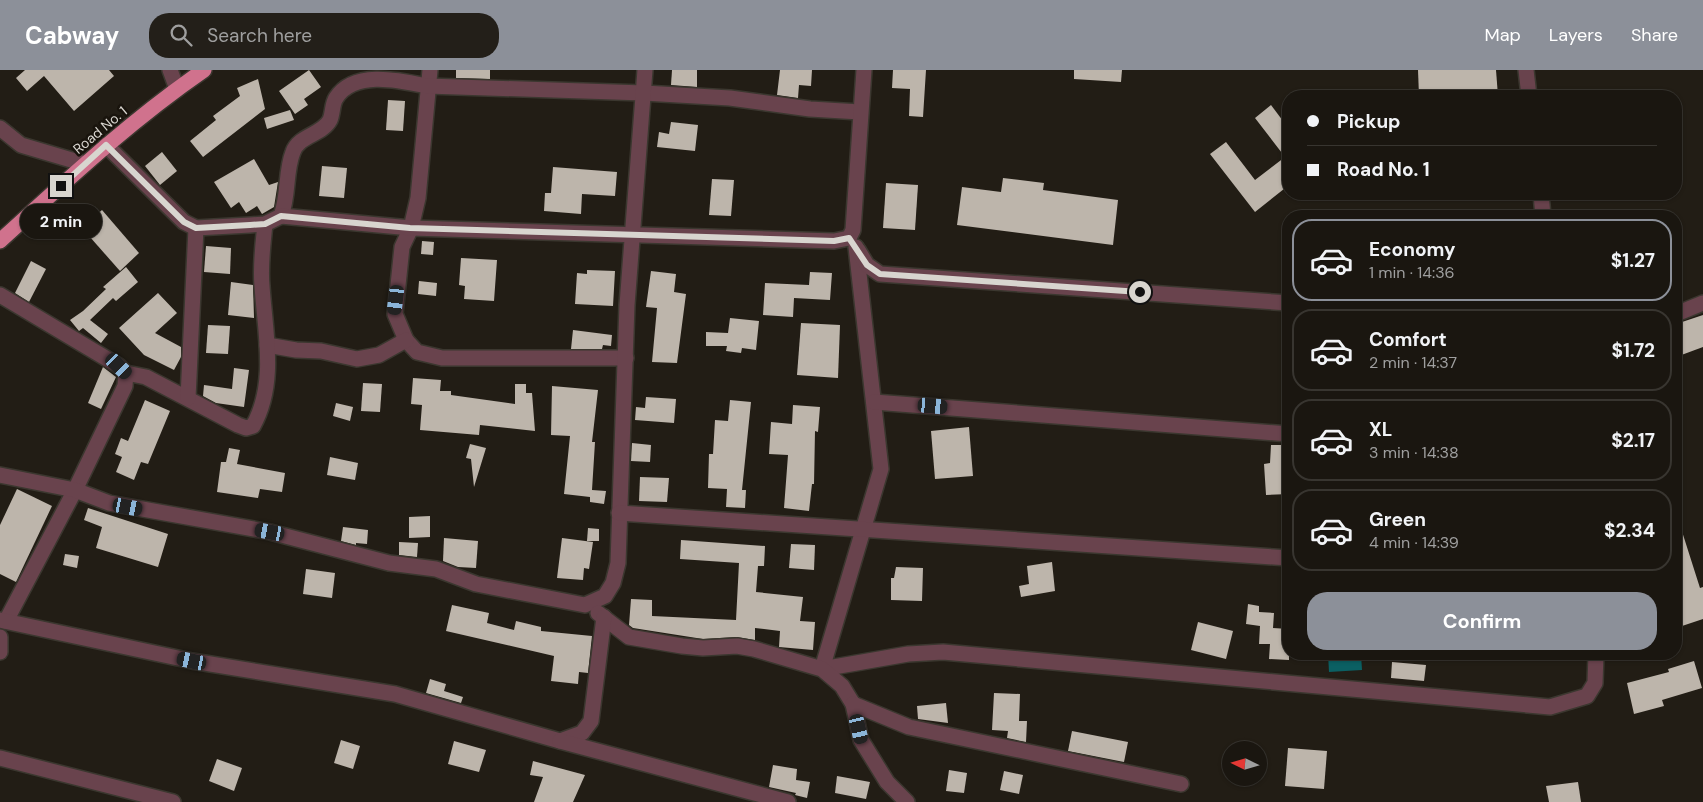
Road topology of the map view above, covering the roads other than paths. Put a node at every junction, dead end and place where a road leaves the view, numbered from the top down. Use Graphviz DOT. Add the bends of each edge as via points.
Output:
graph roads {
  1 [pos="170,70"];
  2 [pos="204,70"];
  3 [pos="430,70"];
  4 [pos="645,70"];
  5 [pos="864,70"];
  6 [pos="1526,70"];
  7 [pos="427,86"];
  8 [pos="177,89"];
  9 [pos="1528,90"];
  10 [pos="644,93"];
  11 [pos="860,112"];
  12 [pos="0,128"];
  13 [pos="106,145"];
  14 [pos="85,164"];
  15 [pos="281,216"];
  16 [pos="265,224"];
  17 [pos="196,228"];
  18 [pos="410,228"];
  19 [pos="632,233"];
  20 [pos="0,241"];
  21 [pos="853,243"];
  22 [pos="0,295"];
  23 [pos="1282,303"];
  24 [pos="1703,303"];
  25 [pos="1682,312"];
  26 [pos="406,340"];
  27 [pos="267,345"];
  28 [pos="626,358"];
  29 [pos="126,373"];
  30 [pos="188,398"];
  31 [pos="874,402"];
  32 [pos="1282,433"];
  33 [pos="0,475"];
  34 [pos="76,490"];
  35 [pos="619,513"];
  36 [pos="863,531"];
  37 [pos="1282,558"];
  38 [pos="585,605"];
  39 [pos="604,617"];
  40 [pos="3,620"];
  41 [pos="0,637"];
  42 [pos="0,652"];
  43 [pos="1596,660"];
  44 [pos="822,669"];
  45 [pos="853,704"];
  46 [pos="560,741"];
  47 [pos="0,758"];
  48 [pos="1181,784"];
  49 [pos="173,802"];
  50 [pos="788,802"];
  51 [pos="906,802"];
  1 -- 8 [label="street"];
  2 -- 8 [label="highway, Road No. 1"];
  3 -- 7 [label="street"];
  4 -- 10 [label="street"];
  5 -- 11 [label="street"];
  6 -- 9 [label="street"];
  7 -- 10 [label="street"];
  7 -- 15 [label="street" via="387,78 363,78 347,84 336,98 330,120 324,128 299,142 293,151 287,201"];
  7 -- 18 [label="street" via="423,161"];
  8 -- 13 [label="highway, Road No. 1"];
  10 -- 11 [label="street" via="730,98"];
  10 -- 19 [label="street"];
  11 -- 21 [label="street"];
  12 -- 14 [label="street" via="21,145"];
  13 -- 14 [label="highway, Road No. 1"];
  13 -- 17 [label="street" via="184,222"];
  14 -- 20 [label="highway, Road No. 1"];
  15 -- 16 [label="street"];
  15 -- 18 [label="street"];
  16 -- 17 [label="street"];
  16 -- 27 [label="street" via="261,284"];
  17 -- 30 [label="street"];
  18 -- 19 [label="street"];
  18 -- 26 [label="street" via="402,247 395,314"];
  19 -- 21 [label="street"];
  19 -- 28 [label="street"];
  21 -- 23 [label="street" via="867,265 880,274"];
  21 -- 31 [label="street"];
  22 -- 29 [label="street"];
  24 -- 25 [label="street"];
  26 -- 27 [label="street" via="379,355 357,359"];
  26 -- 28 [label="street" via="417,352 442,358"];
  27 -- 30 [label="street" via="264,400 253,426 238,425"];
  28 -- 35 [label="street"];
  29 -- 30 [label="street" via="146,377"];
  29 -- 34 [label="street" via="125,386"];
  31 -- 32 [label="street"];
  31 -- 36 [label="street" via="881,469"];
  33 -- 34 [label="street"];
  34 -- 38 [label="street" via="109,503 270,532 389,563 436,569 476,584"];
  34 -- 40 [label="street"];
  35 -- 36 [label="street"];
  35 -- 38 [label="street" via="618,563 613,583 605,596"];
  36 -- 37 [label="street"];
  36 -- 44 [label="street"];
  38 -- 39 [label="street"];
  39 -- 44 [label="street" via="629,637 703,648 738,646"];
  39 -- 46 [label="street" via="591,721 582,733"];
  40 -- 46 [label="street" via="192,661 395,694"];
  41 -- 42 [label="street"];
  43 -- 44 [label="street" via="1595,683 1587,696 1550,707 943,652 908,654"];
  44 -- 45 [label="street" via="842,686"];
  45 -- 48 [label="street" via="909,727"];
  45 -- 51 [label="street" via="861,740 887,782"];
  46 -- 50 [label="street"];
  47 -- 49 [label="street"];
}
